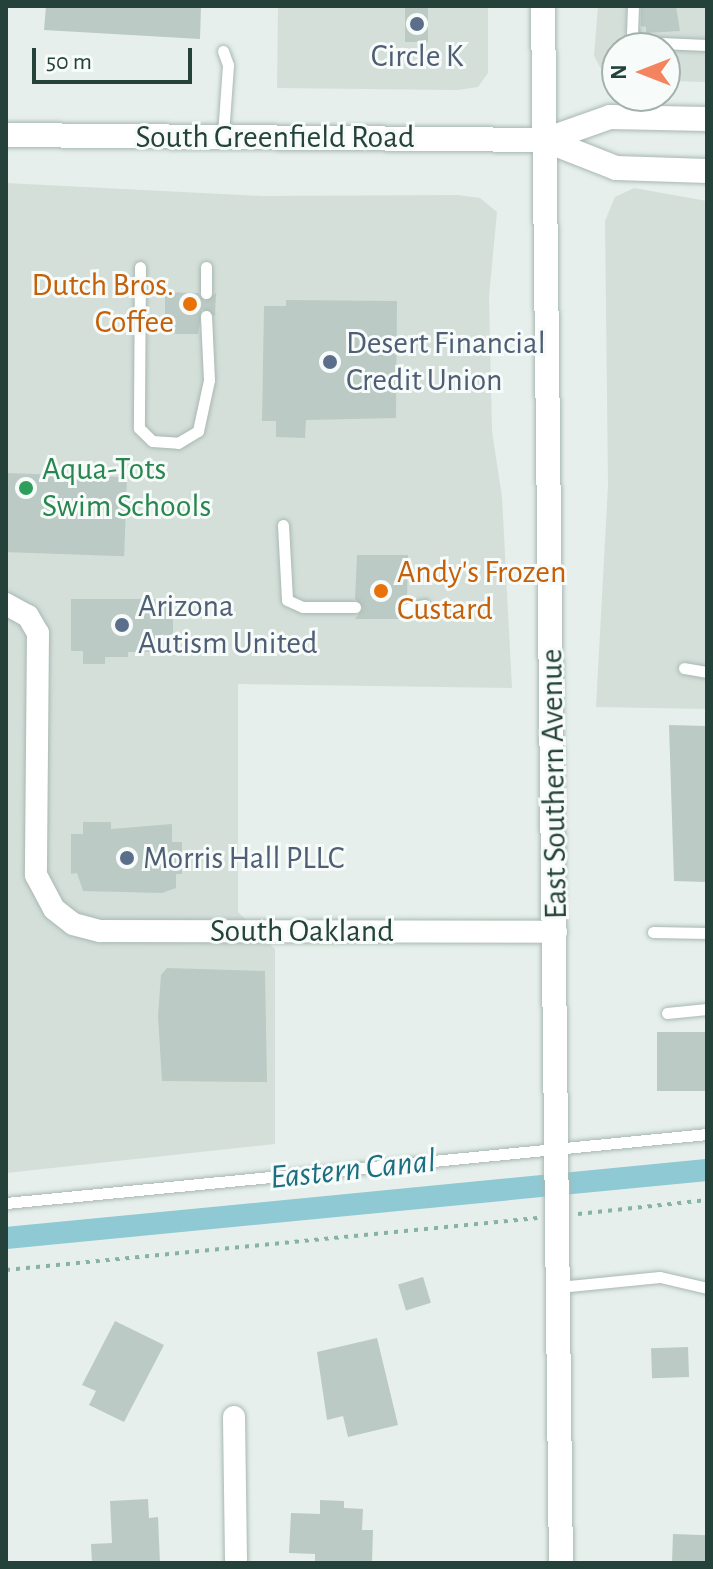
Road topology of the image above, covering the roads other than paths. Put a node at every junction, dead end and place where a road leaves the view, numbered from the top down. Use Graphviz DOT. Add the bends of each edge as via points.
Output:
graph roads {
  1 [pos="543,6"];
  2 [pos="633,6"];
  3 [pos="707,45"];
  4 [pos="223,51"];
  5 [pos="707,119"];
  6 [pos="6,135"];
  7 [pos="223,135"];
  8 [pos="545,140"];
  9 [pos="707,171"];
  10 [pos="140,267"];
  11 [pos="206,267"];
  12 [pos="206,293"];
  13 [pos="206,316"];
  14 [pos="283,525"];
  15 [pos="6,604"];
  16 [pos="425,605"];
  17 [pos="355,607"];
  18 [pos="407,609"];
  19 [pos="684,668"];
  20 [pos="707,672"];
  21 [pos="556,932"];
  22 [pos="653,932"];
  23 [pos="707,933"];
  24 [pos="707,1009"];
  25 [pos="667,1013"];
  26 [pos="707,1134"];
  27 [pos="557,1153"];
  28 [pos="6,1203"];
  29 [pos="559,1287"];
  30 [pos="707,1288"];
  31 [pos="234,1417"];
  32 [pos="236,1563"];
  33 [pos="561,1563"];
  1 -- 8 [label="main road, East Southern Avenue"];
  2 -- 3 [label="lane" via="637,42"];
  4 -- 7 [label="lane" via="228,65"];
  5 -- 8 [label="main road, South Greenfield Road" via="610,117"];
  6 -- 7 [label="main road, South Greenfield Road"];
  7 -- 8 [label="main road, South Greenfield Road"];
  8 -- 9 [label="main road, South Greenfield Road" via="616,168"];
  8 -- 21 [label="main road, East Southern Avenue"];
  10 -- 13 [label="lane" via="139,428 152,441 178,443 198,431 209,380"];
  11 -- 12 [label="lane"];
  14 -- 17 [label="lane" via="287,600 303,607"];
  15 -- 21 [label="street, South Oakland" via="28,616 38,633 36,875 54,909 73,924 100,931"];
  16 -- 18 [label="lane"];
  19 -- 20 [label="lane"];
  21 -- 27 [label="main road, East Southern Avenue"];
  22 -- 23 [label="lane"];
  24 -- 25 [label="lane"];
  26 -- 27 [label="lane"];
  27 -- 28 [label="lane"];
  27 -- 29 [label="main road, East Southern Avenue"];
  29 -- 30 [label="lane" via="660,1277"];
  29 -- 33 [label="main road, East Southern Avenue"];
  31 -- 32 [label="street"];
}
